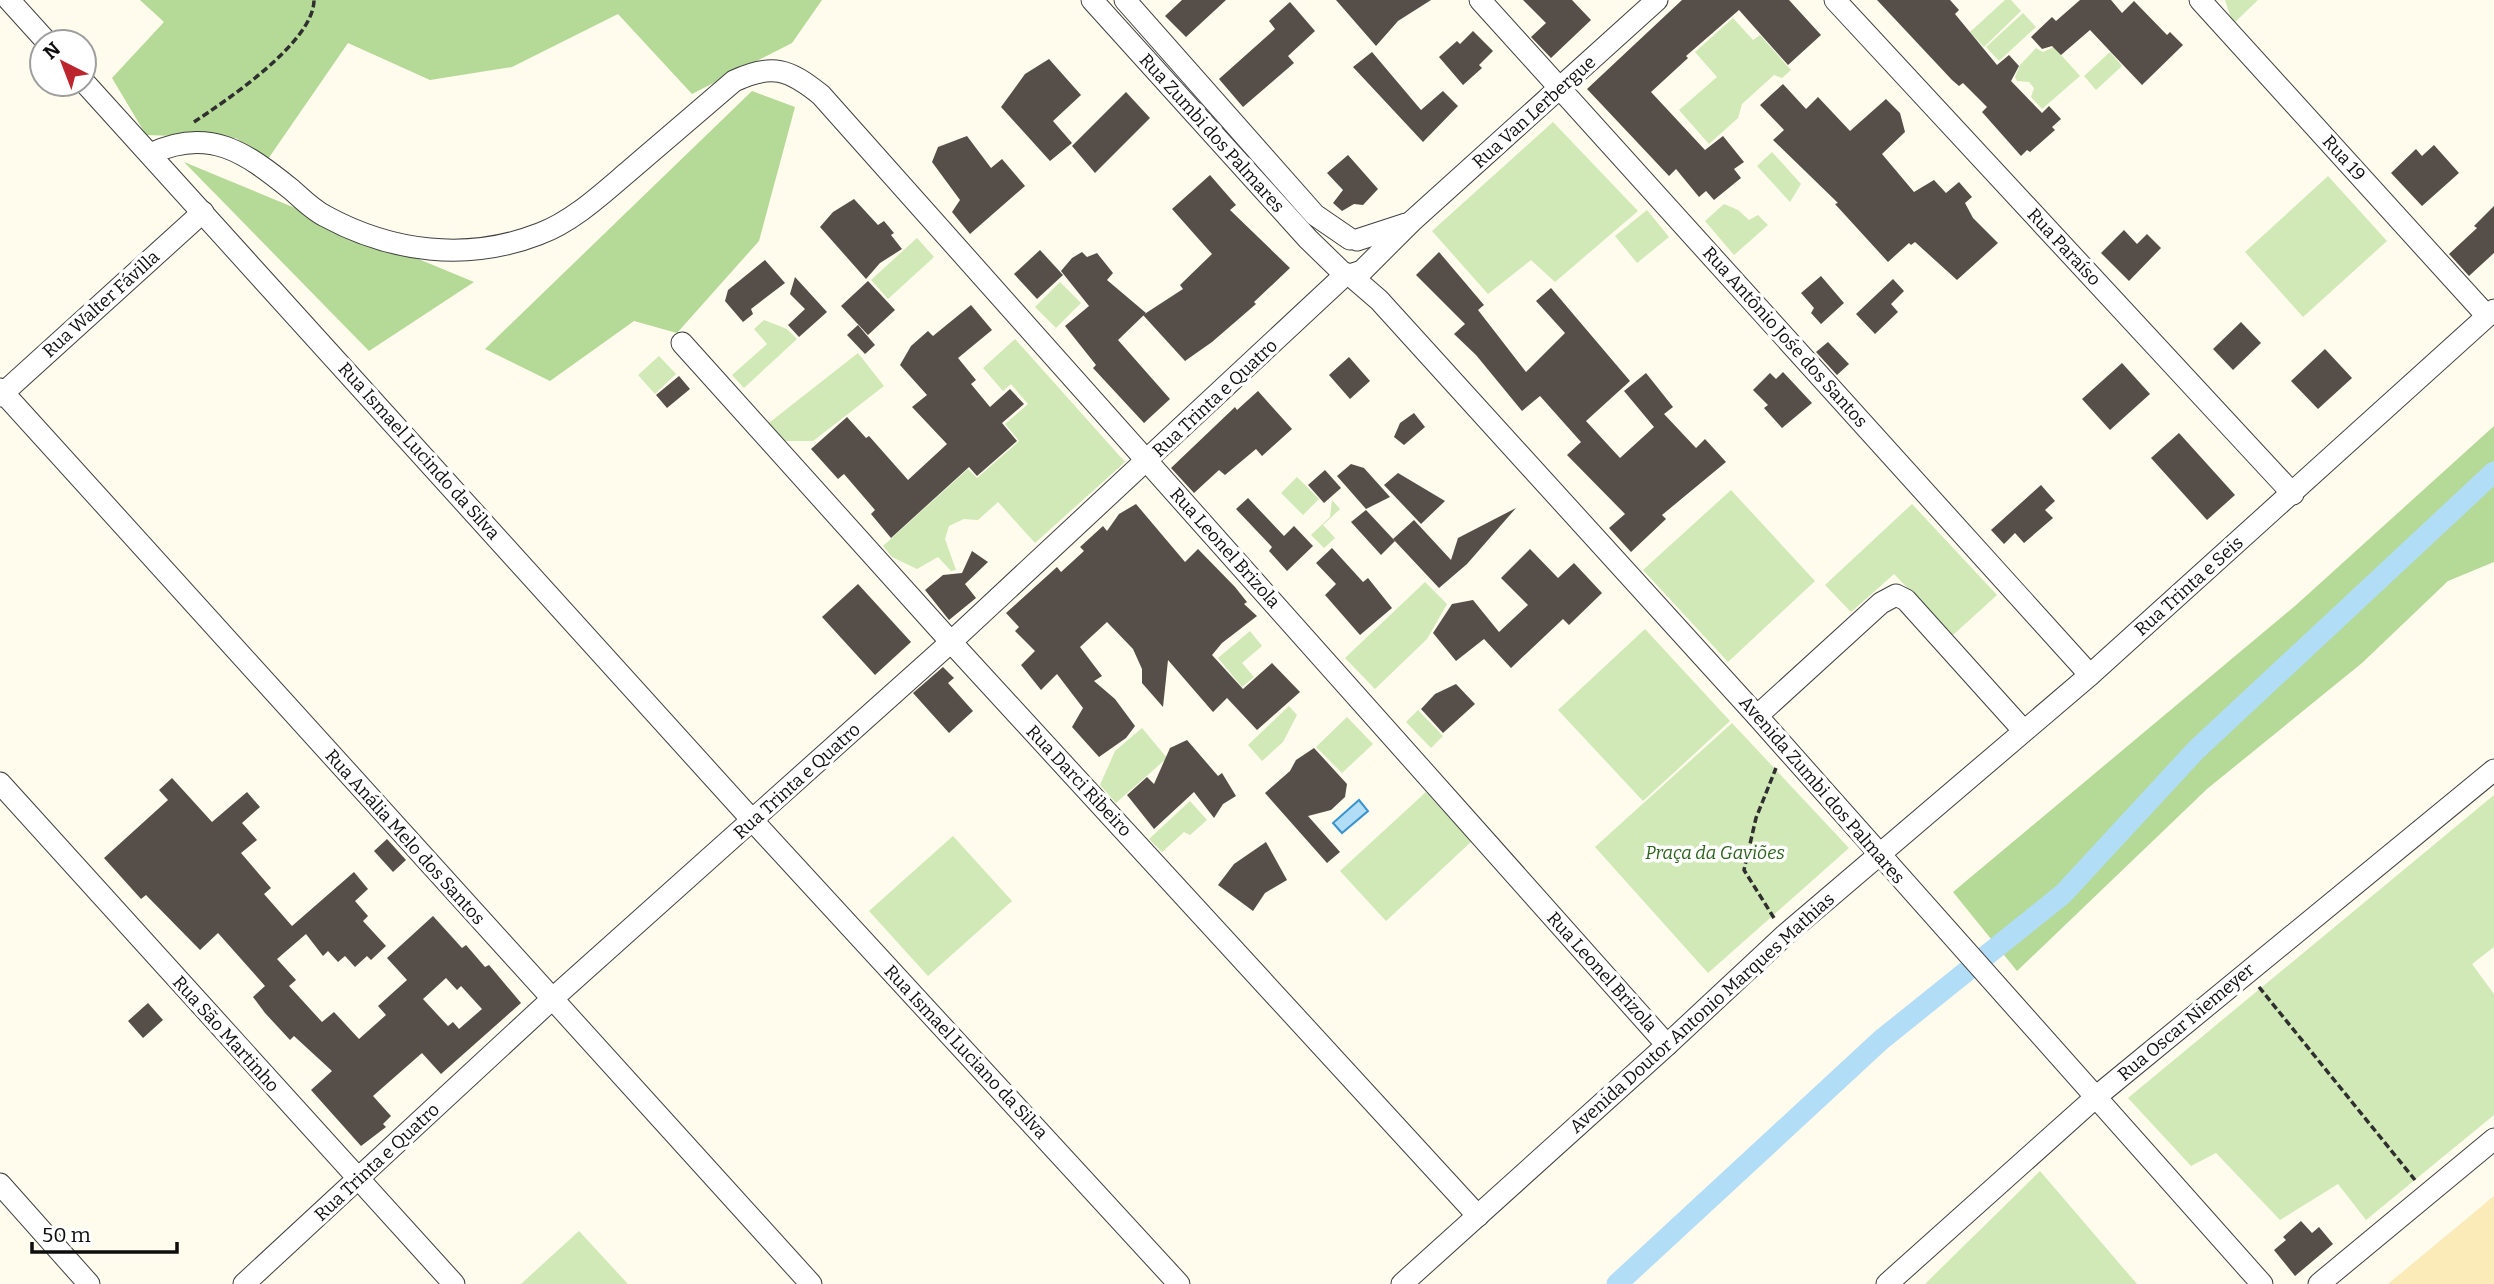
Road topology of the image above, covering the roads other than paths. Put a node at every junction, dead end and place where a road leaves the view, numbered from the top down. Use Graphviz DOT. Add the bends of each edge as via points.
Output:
graph roads {
  1 [pos="9,0"];
  2 [pos="1092,0"];
  3 [pos="1125,0"];
  4 [pos="1480,0"];
  5 [pos="1657,0"];
  6 [pos="1835,0"];
  7 [pos="2200,0"];
  8 [pos="34,28"];
  9 [pos="1561,88"];
  10 [pos="98,95"];
  11 [pos="159,150"];
  12 [pos="203,212"];
  13 [pos="1411,222"];
  14 [pos="1353,240"];
  15 [pos="1353,269"];
  16 [pos="2491,313"];
  17 [pos="682,343"];
  18 [pos="1,392"];
  19 [pos="1148,461"];
  20 [pos="2293,494"];
  21 [pos="951,642"];
  22 [pos="2090,675"];
  23 [pos="1757,716"];
  24 [pos="2023,730"];
  25 [pos="2494,770"];
  26 [pos="0,783"];
  27 [pos="753,821"];
  28 [pos="1878,855"];
  29 [pos="551,1000"];
  30 [pos="1667,1045"];
  31 [pos="2097,1096"];
  32 [pos="2494,1139"];
  33 [pos="358,1180"];
  34 [pos="0,1185"];
  35 [pos="1478,1216"];
  36 [pos="89,1284"];
  37 [pos="244,1284"];
  38 [pos="454,1284"];
  39 [pos="811,1284"];
  40 [pos="1179,1284"];
  41 [pos="1402,1284"];
  42 [pos="1887,1284"];
  43 [pos="2262,1284"];
  44 [pos="2319,1284"];
  1 -- 8 [label="street"];
  2 -- 15 [label="street, Rua Zumbi dos Palmares" via="1296,227"];
  3 -- 14 [label="street, Rua Zumbi dos Palmares" via="1315,215"];
  4 -- 9 [label="street, Rua Antônio Jośe dos Santos"];
  5 -- 9 [label="street, Rua Van Lerbergue"];
  6 -- 20 [label="street, Rua Paraíso"];
  7 -- 16 [label="street, Rua 19"];
  9 -- 13 [label="street, Rua Van Lerbergue"];
  9 -- 22 [label="street, Rua Antônio Jośe dos Santos"];
  10 -- 11 [label="street, Rua Ismael Lucindo da Silva"];
  11 -- 12 [label="street, Rua Ismael Lucindo da Silva"];
  11 -- 19 [label="street, Rua Leonel Brizola" via="189,141 210,141 256,160 321,215 356,232 397,245 491,250 542,233 591,203 734,82 764,71 797,75 821,95"];
  12 -- 18 [label="street, Rua Walter Fávilla"];
  12 -- 27 [label="street, Rua Ismael Lucindo da Silva"];
  13 -- 14 [label="street, Rua Van Lerbergue"];
  13 -- 15 [label="street, Rua Van Lerbergue"];
  14 -- 15 [label="street, Avenida Zumbi dos Palmares" via="1369,253"];
  14 -- 15 [label="street" via="1337,247"];
  15 -- 19 [label="street, Rua Trinta e Quatro"];
  15 -- 23 [label="street, Avenida Zumbi dos Palmares"];
  16 -- 20 [label="street, Rua Trinta e Seis"];
  17 -- 21 [label="street, Rua Darci Ribeiro"];
  18 -- 29 [label="street, Rua Anália Melo dos Santos"];
  19 -- 21 [label="street, Rua Trinta e Quatro"];
  19 -- 30 [label="street, Rua Leonel Brizola"];
  20 -- 22 [label="street, Rua Trinta e Seis"];
  21 -- 27 [label="street, Rua Trinta e Quatro"];
  21 -- 35 [label="street, Rua Darci Ribeiro"];
  22 -- 24 [label="street, Rua Trinta e Seis"];
  23 -- 24 [label="street" via="1881,603 1896,595 1906,600"];
  23 -- 28 [label="street, Avenida Zumbi dos Palmares"];
  24 -- 28 [label="street, Rua Trinta e Seis"];
  25 -- 31 [label="street, Rua Oscar Niemeyer"];
  26 -- 33 [label="street, Rua São Martinho"];
  27 -- 29 [label="street, Rua Trinta e Quatro"];
  27 -- 40 [label="street, Rua Ismael Luciano da Silva"];
  28 -- 30 [label="street, Avenida Doutor Antonio Marques Mathias"];
  28 -- 31 [label="street, Avenida Zumbi dos Palmares"];
  29 -- 33 [label="street, Rua Trinta e Quatro"];
  29 -- 39 [label="street, Rua Anália Melo dos Santos"];
  30 -- 35 [label="street, Avenida Doutor Antonio Marques Mathias"];
  31 -- 42 [label="street, Rua Oscar Niemeyer"];
  31 -- 43 [label="street, Avenida Zumbi dos Palmares"];
  32 -- 44 [label="street"];
  33 -- 37 [label="street, Rua Trinta e Quatro"];
  33 -- 38 [label="street, Rua São Martinho"];
  34 -- 36 [label="street"];
  35 -- 41 [label="street, Avenida Doutor Antonio Marques Mathias"];
}
